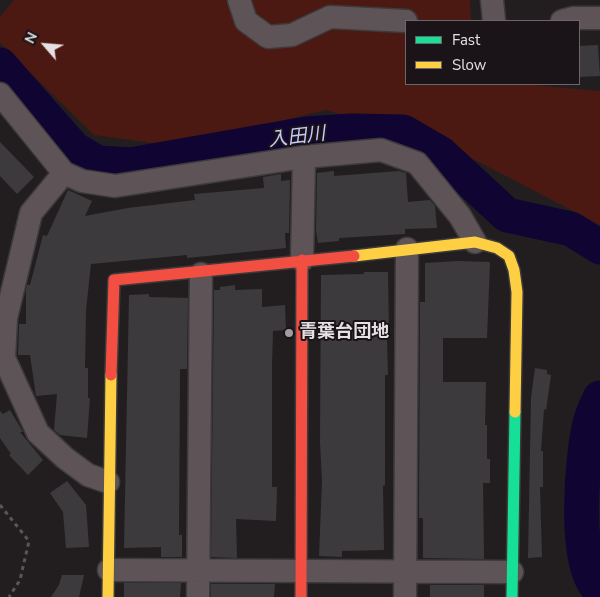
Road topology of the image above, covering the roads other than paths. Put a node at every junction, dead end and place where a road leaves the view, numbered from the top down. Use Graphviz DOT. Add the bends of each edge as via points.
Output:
graph roads {
  1 [pos="239,0"];
  2 [pos="492,0"];
  3 [pos="600,18"];
  4 [pos="494,20"];
  5 [pos="566,20"];
  6 [pos="405,21"];
  7 [pos="0,94"];
  8 [pos="304,157"];
  9 [pos="64,173"];
  10 [pos="475,242"];
  11 [pos="407,249"];
  12 [pos="302,260"];
  13 [pos="201,274"];
  14 [pos="3,317"];
  15 [pos="108,482"];
  16 [pos="109,570"];
  17 [pos="198,570"];
  18 [pos="301,570"];
  19 [pos="405,570"];
  20 [pos="512,572"];
  21 [pos="108,597"];
  22 [pos="198,597"];
  23 [pos="301,597"];
  24 [pos="405,597"];
  25 [pos="512,597"];
  1 -- 6 [label="street" via="246,21 268,37 292,35 330,17"];
  2 -- 4 [label="street"];
  3 -- 5 [label="street"];
  7 -- 9 [label="street"];
  8 -- 9 [label="street" via="116,186 82,181"];
  8 -- 10 [label="street" via="381,150 417,163 460,216"];
  8 -- 12 [label="street"];
  9 -- 14 [label="street" via="32,213"];
  10 -- 11 [label="street"];
  10 -- 20 [label="street" via="507,253 514,267 517,292"];
  11 -- 12 [label="street"];
  11 -- 19 [label="street"];
  12 -- 13 [label="street"];
  12 -- 18 [label="street"];
  13 -- 15 [label="street" via="114,280"];
  13 -- 17 [label="street"];
  14 -- 15 [label="street" via="4,358 38,433 88,475"];
  15 -- 16 [label="street"];
  16 -- 17 [label="street"];
  16 -- 21 [label="street"];
  17 -- 18 [label="street"];
  17 -- 22 [label="street"];
  18 -- 19 [label="street"];
  18 -- 23 [label="street"];
  19 -- 20 [label="street"];
  19 -- 24 [label="street"];
  20 -- 25 [label="street"];
}
